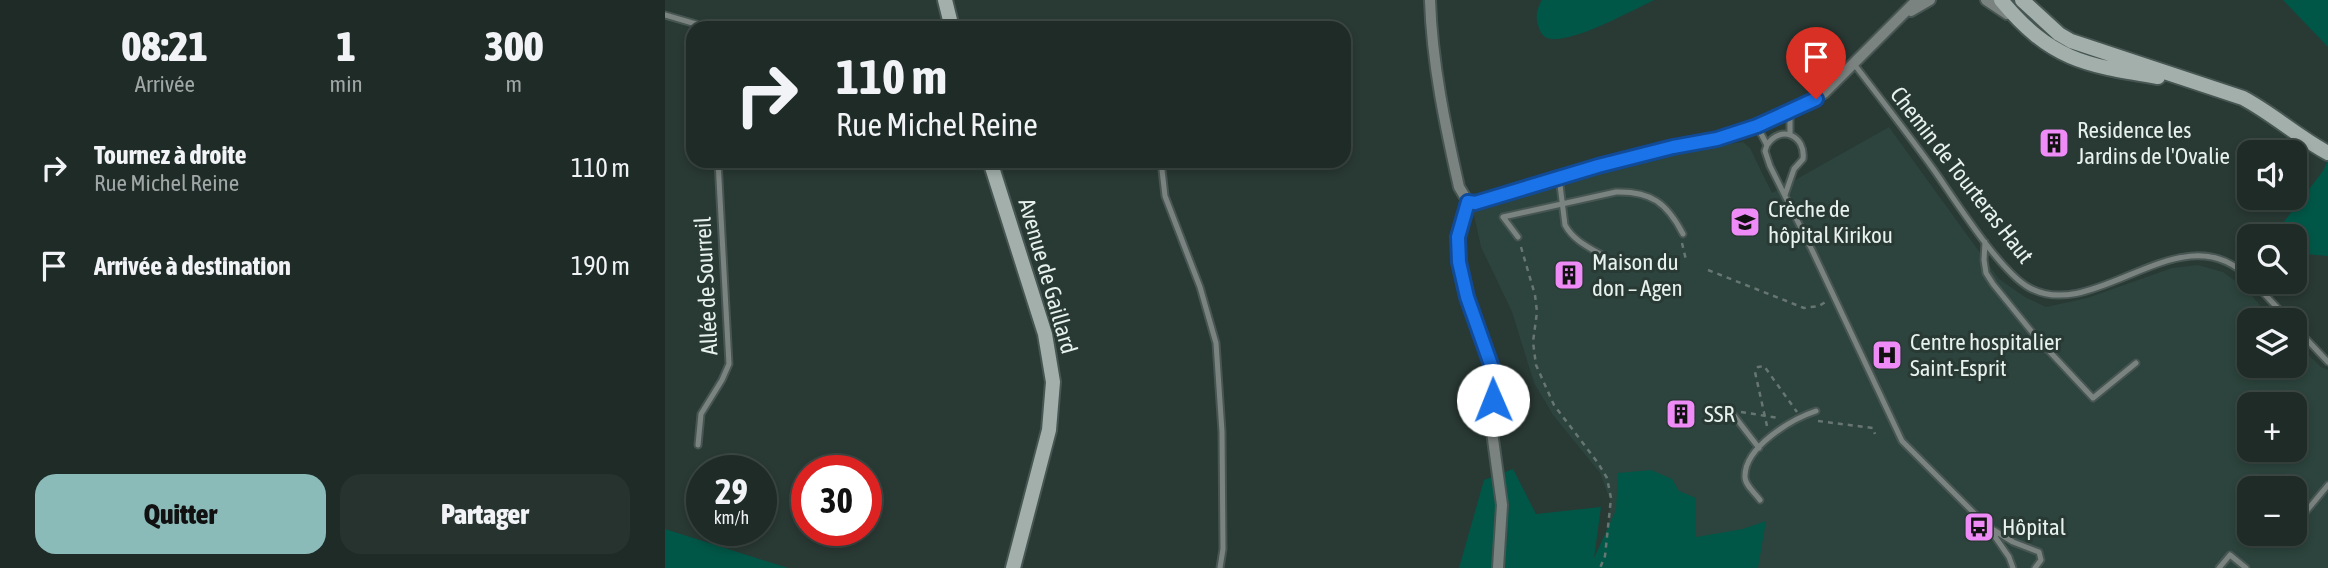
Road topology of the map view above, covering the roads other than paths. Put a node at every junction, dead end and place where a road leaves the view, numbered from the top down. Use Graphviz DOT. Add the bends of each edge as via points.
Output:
graph roads {
  1 [pos="945,0"];
  2 [pos="1430,0"];
  3 [pos="1917,0"];
  4 [pos="1930,0"];
  5 [pos="1986,0"];
  6 [pos="2001,0"];
  7 [pos="2010,0"];
  8 [pos="2022,0"];
  9 [pos="665,15"];
  10 [pos="686,21"];
  11 [pos="950,21"];
  12 [pos="2028,30"];
  13 [pos="1879,36"];
  14 [pos="2091,49"];
  15 [pos="1854,64"];
  16 [pos="2208,85"];
  17 [pos="1790,113"];
  18 [pos="1757,126"];
  19 [pos="1790,135"];
  20 [pos="1767,145"];
  21 [pos="2328,153"];
  22 [pos="718,168"];
  23 [pos="992,168"];
  24 [pos="1162,168"];
  25 [pos="1559,177"];
  26 [pos="1785,195"];
  27 [pos="1468,202"];
  28 [pos="1563,204"];
  29 [pos="1683,234"];
  30 [pos="1518,237"];
  31 [pos="1985,242"];
  32 [pos="1602,255"];
  33 [pos="2237,268"];
  34 [pos="2264,294"];
  35 [pos="2278,308"];
  36 [pos="2307,340"];
  37 [pos="2328,362"];
  38 [pos="2136,363"];
  39 [pos="1816,411"];
  40 [pos="1732,414"];
  41 [pos="698,445"];
  42 [pos="1759,448"];
  43 [pos="2328,485"];
  44 [pos="1760,500"];
  45 [pos="2307,510"];
  46 [pos="1989,527"];
  47 [pos="1013,568"];
  48 [pos="1220,568"];
  49 [pos="1498,568"];
  50 [pos="2013,568"];
  51 [pos="2035,568"];
  52 [pos="2220,568"];
  53 [pos="2246,568"];
  1 -- 11 [label="main road"];
  2 -- 27 [label="street" via="1437,76 1459,187"];
  3 -- 13 [label="street"];
  4 -- 13 [label="street"];
  5 -- 12 [label="street"];
  6 -- 12 [label="main road"];
  7 -- 14 [label="street" via="2056,43 2082,53"];
  8 -- 14 [label="main road" via="2059,34"];
  9 -- 10 [label="lane"];
  12 -- 16 [label="main road" via="2074,60"];
  13 -- 15 [label="street"];
  14 -- 16 [label="main road"];
  15 -- 17 [label="street" via="1824,93"];
  15 -- 31 [label="lane, Chemin de Tourteras Haut"];
  16 -- 21 [label="main road" via="2266,110"];
  17 -- 18 [label="street"];
  17 -- 19 [label="lane"];
  18 -- 20 [label="lane"];
  18 -- 25 [label="street"];
  19 -- 20 [label="lane" via="1776,135"];
  19 -- 26 [label="lane" via="1804,152"];
  20 -- 26 [label="lane" via="1766,156"];
  22 -- 41 [label="lane, Allée de Sourreil" via="729,365 701,414"];
  23 -- 47 [label="main road, Avenue de Gaillard" via="1045,334 1053,383 1049,430"];
  24 -- 48 [label="lane" via="1165,196 1216,343 1222,432"];
  25 -- 27 [label="street"];
  25 -- 28 [label="lane"];
  26 -- 46 [label="lane" via="1902,441"];
  27 -- 49 [label="street" via="1458,237 1459,262 1495,376 1490,418 1502,505"];
  28 -- 29 [label="lane" via="1616,192 1644,194 1664,207"];
  28 -- 30 [label="lane" via="1503,217"];
  28 -- 32 [label="lane" via="1569,231"];
  31 -- 33 [label="lane, Chemin de Tourteras Haut" via="2028,287 2049,294 2084,291 2156,264 2193,256 2213,255"];
  31 -- 38 [label="lane" via="1986,273 1993,284 2093,398"];
  34 -- 35 [label="lane"];
  36 -- 37 [label="lane"];
  39 -- 42 [label="lane" via="1777,431"];
  40 -- 42 [label="lane"];
  42 -- 44 [label="lane" via="1745,476"];
  43 -- 45 [label="lane"];
  46 -- 50 [label="lane"];
  46 -- 51 [label="lane" via="2039,552 2041,560"];
  52 -- 53 [label="lane" via="2230,555"];
}
